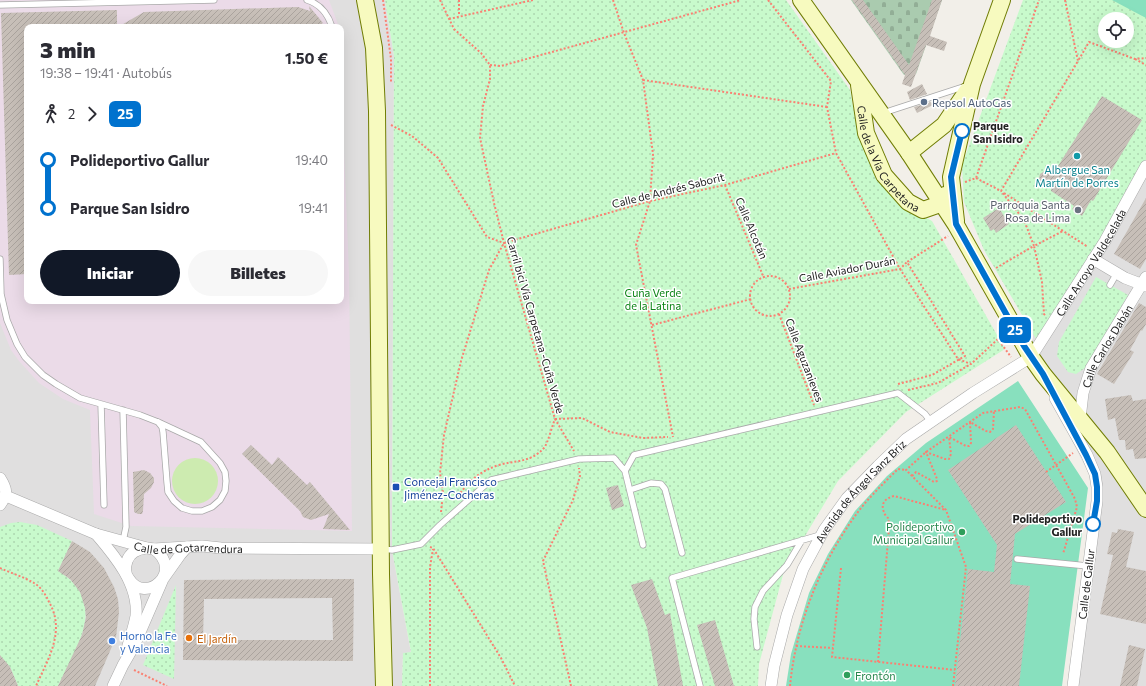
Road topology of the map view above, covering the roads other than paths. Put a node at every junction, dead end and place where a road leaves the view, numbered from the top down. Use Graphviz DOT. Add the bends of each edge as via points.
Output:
graph roads {
  1 [pos="214,0"];
  2 [pos="307,0"];
  3 [pos="365,0"];
  4 [pos="801,0"];
  5 [pos="1002,0"];
  6 [pos="0,5"];
  7 [pos="331,24"];
  8 [pos="858,82"];
  9 [pos="972,84"];
  10 [pos="881,113"];
  11 [pos="908,153"];
  12 [pos="1146,166"];
  13 [pos="952,182"];
  14 [pos="943,203"];
  15 [pos="958,227"];
  16 [pos="1093,259"];
  17 [pos="0,260"];
  18 [pos="1117,273"];
  19 [pos="1145,282"];
  20 [pos="1110,285"];
  21 [pos="1031,357"];
  22 [pos="1043,374"];
  23 [pos="101,404"];
  24 [pos="123,410"];
  25 [pos="1080,420"];
  26 [pos="158,422"];
  27 [pos="931,422"];
  28 [pos="626,471"];
  29 [pos="0,478"];
  30 [pos="630,490"];
  31 [pos="3,501"];
  32 [pos="104,505"];
  33 [pos="1146,509"];
  34 [pos="96,534"];
  35 [pos="821,535"];
  36 [pos="802,540"];
  37 [pos="123,541"];
  38 [pos="643,545"];
  39 [pos="187,547"];
  40 [pos="150,548"];
  41 [pos="381,549"];
  42 [pos="682,553"];
  43 [pos="1017,559"];
  44 [pos="1088,566"];
  45 [pos="127,576"];
  46 [pos="163,579"];
  47 [pos="757,647"];
  48 [pos="123,665"];
  49 [pos="113,686"];
  50 [pos="384,686"];
  51 [pos="700,686"];
  52 [pos="771,686"];
  53 [pos="1074,686"];
  1 -- 6 [label="lane"];
  2 -- 7 [label="lane" via="321,8"];
  3 -- 41 [label="street" via="374,48 377,111"];
  4 -- 8 [label="street, Calle de la Vía Carpetana"];
  5 -- 9 [label="street"];
  8 -- 10 [label="street, Calle de la Vía Carpetana"];
  8 -- 14 [label="street, Calle de la Vía Carpetana" via="866,133 884,175 908,202 923,210"];
  9 -- 10 [label="lane"];
  9 -- 11 [label="street" via="944,125"];
  9 -- 13 [label="street"];
  10 -- 11 [label="street, Calle de la Vía Carpetana"];
  11 -- 14 [label="street, Calle de la Vía Carpetana"];
  12 -- 16 [label="street, Calle Arroyo Valdecelada"];
  13 -- 14 [label="street, Calle de la Vía Carpetana"];
  13 -- 15 [label="street"];
  14 -- 15 [label="street, Calle de la Vía Carpetana"];
  15 -- 21 [label="street, Calle de la Vía Carpetana"];
  16 -- 18 [label="street"];
  16 -- 21 [label="street, Calle Arroyo Valdecelada"];
  17 -- 23 [label="lane" via="1,294 7,320 25,357 56,384 80,398"];
  18 -- 19 [label="street" via="1125,278"];
  18 -- 20 [label="lane"];
  19 -- 25 [label="street, Calle Carlos Dabán" via="1091,368 1083,393"];
  21 -- 22 [label="street, Calle de la Vía Carpetana"];
  21 -- 27 [label="street, Avenida de Ángel Sanz Briz"];
  22 -- 25 [label="street, Calle de la Vía Carpetana"];
  22 -- 44 [label="street, Calle de Gallur" via="1095,474 1097,501"];
  23 -- 24 [label="lane"];
  23 -- 32 [label="lane"];
  24 -- 26 [label="lane"];
  24 -- 37 [label="lane" via="126,527"];
  25 -- 33 [label="street, Calle de la Vía Carpetana" via="1107,452"];
  26 -- 26 [label="lane" via="163,432 168,492 182,508 202,511 212,507 225,491 225,472 220,463 201,442"];
  27 -- 28 [label="lane" via="925,414 898,393 634,455"];
  27 -- 35 [label="street, Avenida de Ángel Sanz Briz" via="906,439 878,466 847,498"];
  28 -- 30 [label="lane"];
  28 -- 41 [label="lane" via="614,458 578,459 491,480 421,544 392,550"];
  29 -- 31 [label="street, Calle de Gotarrendura" via="5,486"];
  30 -- 38 [label="lane"];
  30 -- 42 [label="lane" via="651,483 661,484 666,489"];
  31 -- 34 [label="street, Calle de Gotarrendura"];
  34 -- 37 [label="street, Calle de Gotarrendura"];
  34 -- 45 [label="street" via="114,555"];
  35 -- 36 [label="lane"];
  35 -- 52 [label="street, Avenida de Ángel Sanz Briz" via="803,569 787,615"];
  36 -- 47 [label="lane" via="787,565 763,591 755,607"];
  36 -- 51 [label="lane" via="672,578"];
  37 -- 40 [label="street, Calle de Gotarrendura"];
  39 -- 40 [label="street, Calle de Gotarrendura"];
  39 -- 41 [label="street, Calle de Gotarrendura"];
  39 -- 46 [label="street"];
  40 -- 45 [label="street" via="132,553 125,568"];
  40 -- 46 [label="street" via="164,559 166,566"];
  41 -- 50 [label="street"];
  43 -- 44 [label="lane"];
  44 -- 53 [label="street, Calle de Gallur"];
  45 -- 46 [label="street" via="135,585 147,588"];
  45 -- 48 [label="street" via="134,595 136,615"];
  46 -- 48 [label="street"];
  48 -- 49 [label="street"];
}
